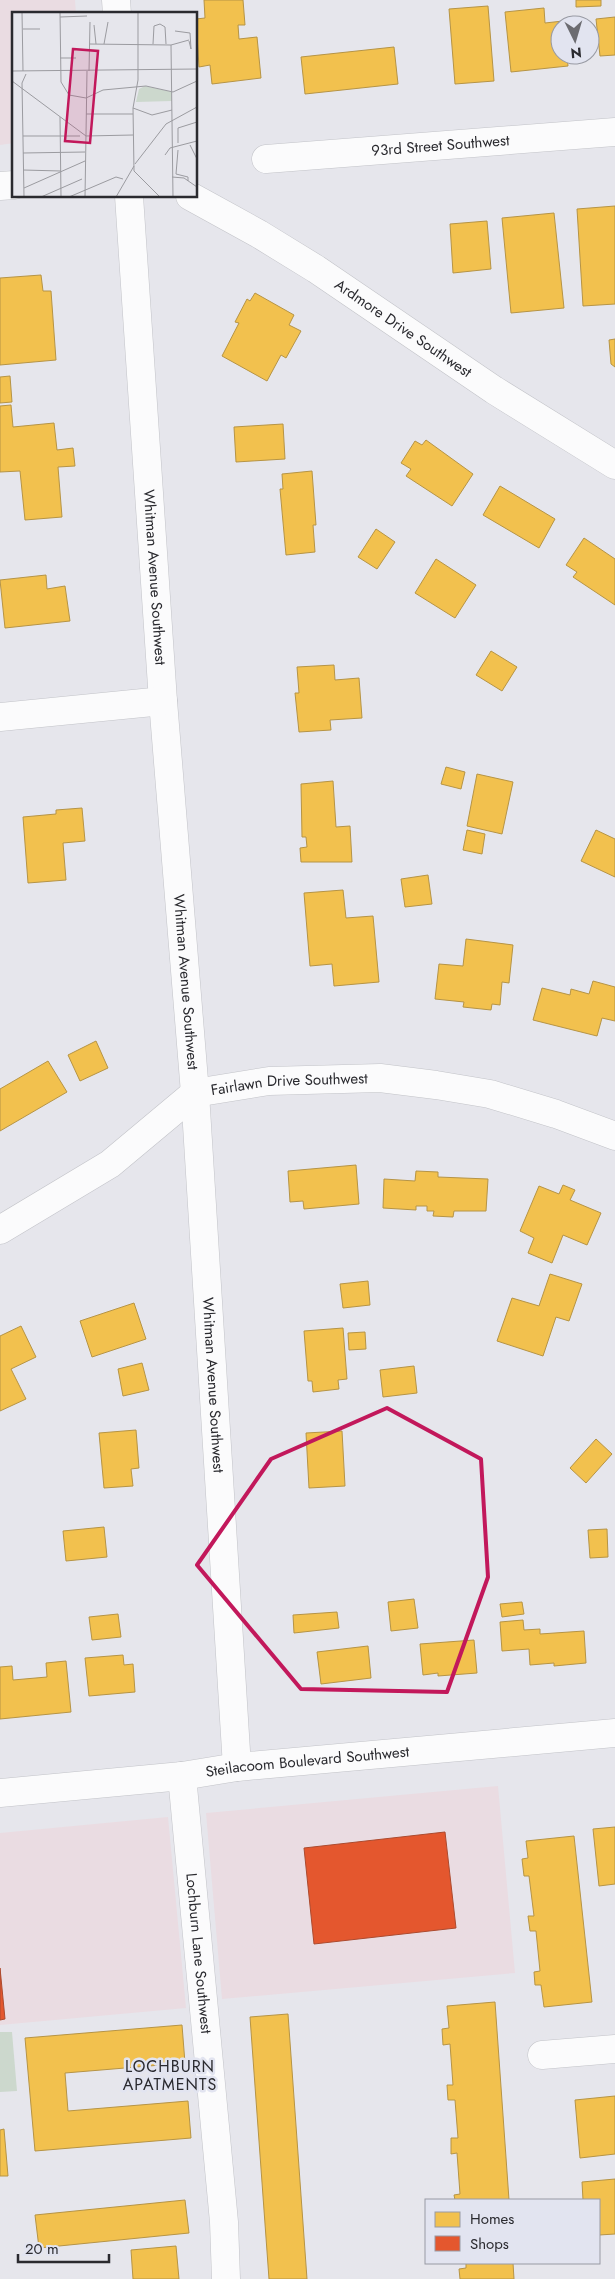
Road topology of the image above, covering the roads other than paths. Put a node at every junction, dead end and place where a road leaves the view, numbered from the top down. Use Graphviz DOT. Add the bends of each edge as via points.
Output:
graph roads {
  1 [pos="615,132"];
  2 [pos="266,159"];
  3 [pos="129,198"];
  4 [pos="194,198"];
  5 [pos="615,465"];
  6 [pos="163,701"];
  7 [pos="0,717"];
  8 [pos="195,1093"];
  9 [pos="615,1136"];
  10 [pos="0,1230"];
  11 [pos="615,1734"];
  12 [pos="237,1768"];
  13 [pos="182,1776"];
  14 [pos="0,1794"];
  15 [pos="615,2049"];
  16 [pos="542,2055"];
  17 [pos="226,2279"];
  1 -- 2 [label="street, 93rd Street Southwest"];
  3 -- 6 [label="street, Whitman Avenue Southwest"];
  4 -- 5 [label="street, Ardmore Drive Southwest" via="316,268 494,390"];
  6 -- 7 [label="street"];
  6 -- 8 [label="street, Whitman Avenue Southwest"];
  8 -- 9 [label="street, Fairlawn Drive Southwest" via="269,1081 380,1078 490,1094"];
  8 -- 10 [label="street, Fairlawn Drive Southwest" via="110,1164"];
  8 -- 12 [label="street, Whitman Avenue Southwest"];
  11 -- 12 [label="street, Steilacoom Boulevard Southwest"];
  12 -- 13 [label="street, Steilacoom Boulevard Southwest"];
  13 -- 14 [label="street, Steilacoom Boulevard Southwest"];
  13 -- 17 [label="street, Lochburn Lane Southwest" via="224,2222"];
  15 -- 16 [label="street"];
}
